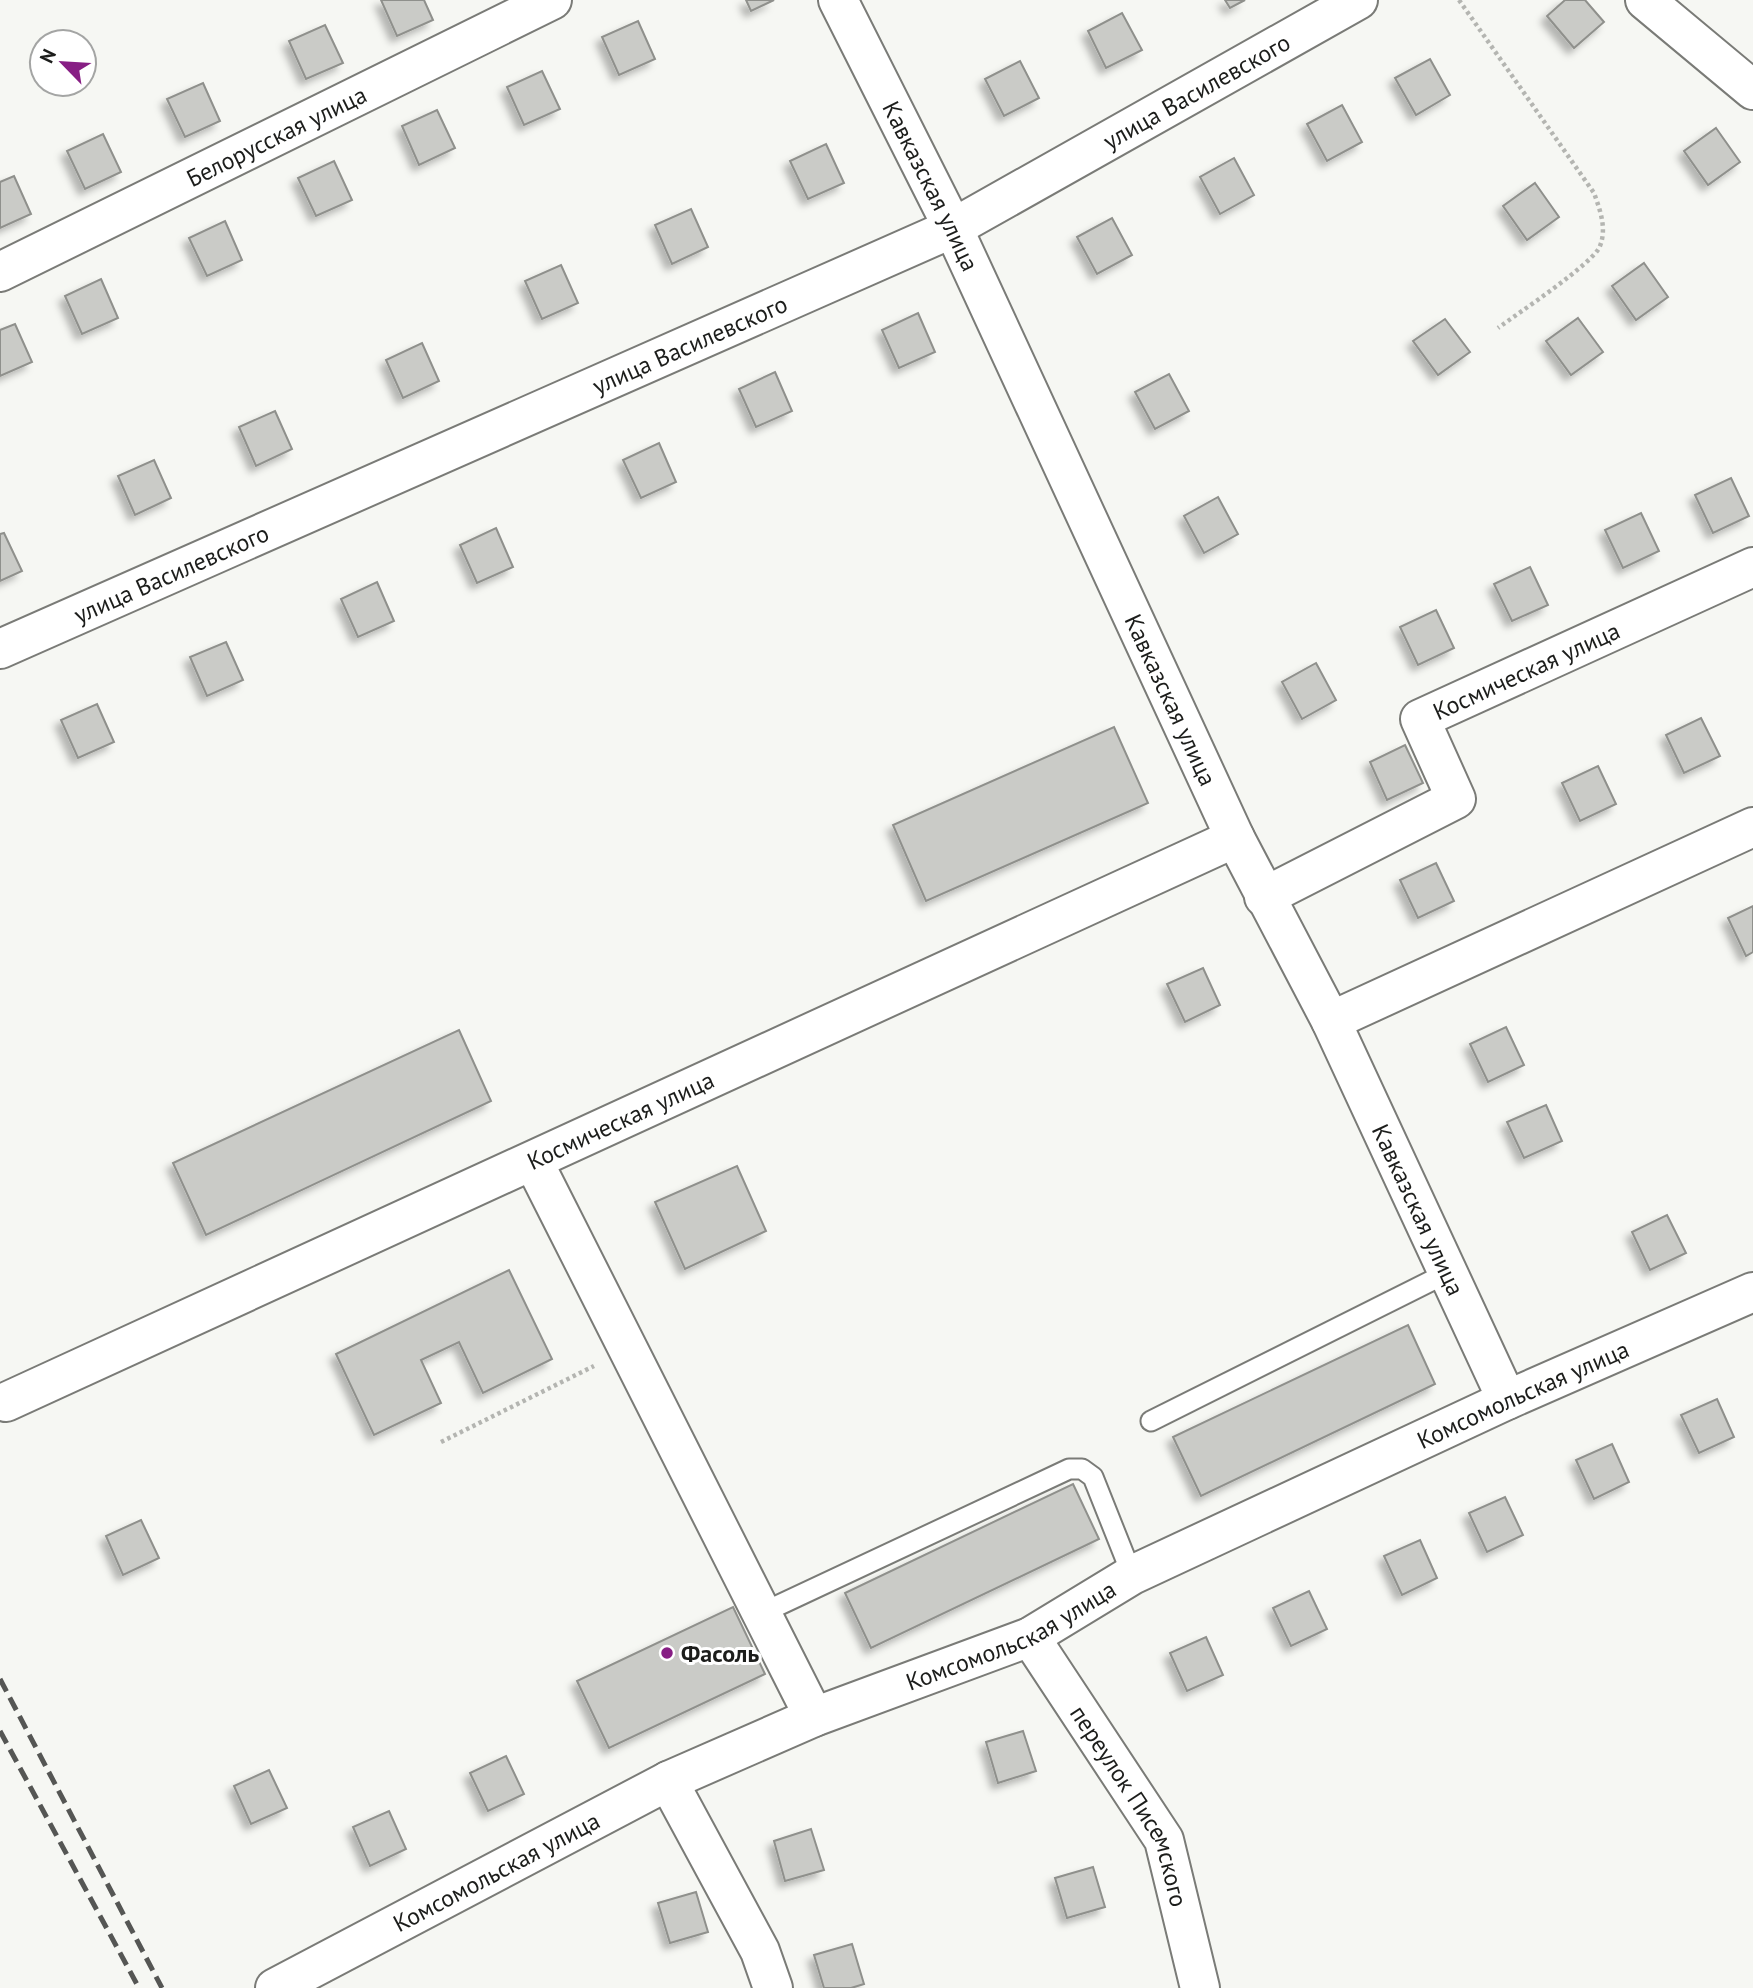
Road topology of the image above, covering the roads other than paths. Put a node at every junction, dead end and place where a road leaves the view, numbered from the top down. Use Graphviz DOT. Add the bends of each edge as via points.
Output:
graph roads {
  1 [pos="552,0"];
  2 [pos="838,0"];
  3 [pos="1358,0"];
  4 [pos="1645,0"];
  5 [pos="1753,90"];
  6 [pos="953,228"];
  7 [pos="0,272"];
  8 [pos="1753,566"];
  9 [pos="0,649"];
  10 [pos="1753,827"];
  11 [pos="1235,838"];
  12 [pos="1264,897"];
  13 [pos="1331,1021"];
  14 [pos="533,1161"];
  15 [pos="1449,1272"];
  16 [pos="1753,1292"];
  17 [pos="1507,1400"];
  18 [pos="6,1402"];
  19 [pos="1151,1421"];
  20 [pos="1132,1574"];
  21 [pos="760,1614"];
  22 [pos="1030,1637"];
  23 [pos="814,1717"];
  24 [pos="668,1781"];
  25 [pos="275,1988"];
  26 [pos="773,1988"];
  27 [pos="1200,1988"];
  1 -- 7 [label="street, Белорусская улица"];
  2 -- 6 [label="street, Кавказская улица"];
  3 -- 6 [label="street, улица Василевского"];
  4 -- 5 [label="street"];
  6 -- 9 [label="street, улица Василевского"];
  6 -- 11 [label="street, Кавказская улица"];
  8 -- 12 [label="street, Космическая улица" via="1420,719 1456,799"];
  10 -- 13 [label="street"];
  11 -- 12 [label="street, Кавказская улица"];
  11 -- 14 [label="street, Космическая улица"];
  12 -- 13 [label="street, Кавказская улица"];
  13 -- 15 [label="street, Кавказская улица"];
  14 -- 18 [label="street, Космическая улица"];
  14 -- 21 [label="street"];
  15 -- 17 [label="street, Кавказская улица"];
  15 -- 19 [label="lane"];
  16 -- 17 [label="street, Комсомольская улица"];
  17 -- 20 [label="street, Комсомольская улица"];
  20 -- 21 [label="lane" via="1093,1477 1082,1469 1069,1469"];
  20 -- 22 [label="street, Комсомольская улица"];
  21 -- 23 [label="street"];
  22 -- 23 [label="street, Комсомольская улица"];
  22 -- 27 [label="street, переулок Писемского" via="1164,1840"];
  23 -- 24 [label="street, Комсомольская улица"];
  24 -- 25 [label="street, Комсомольская улица"];
  24 -- 26 [label="street" via="760,1951"];
}
